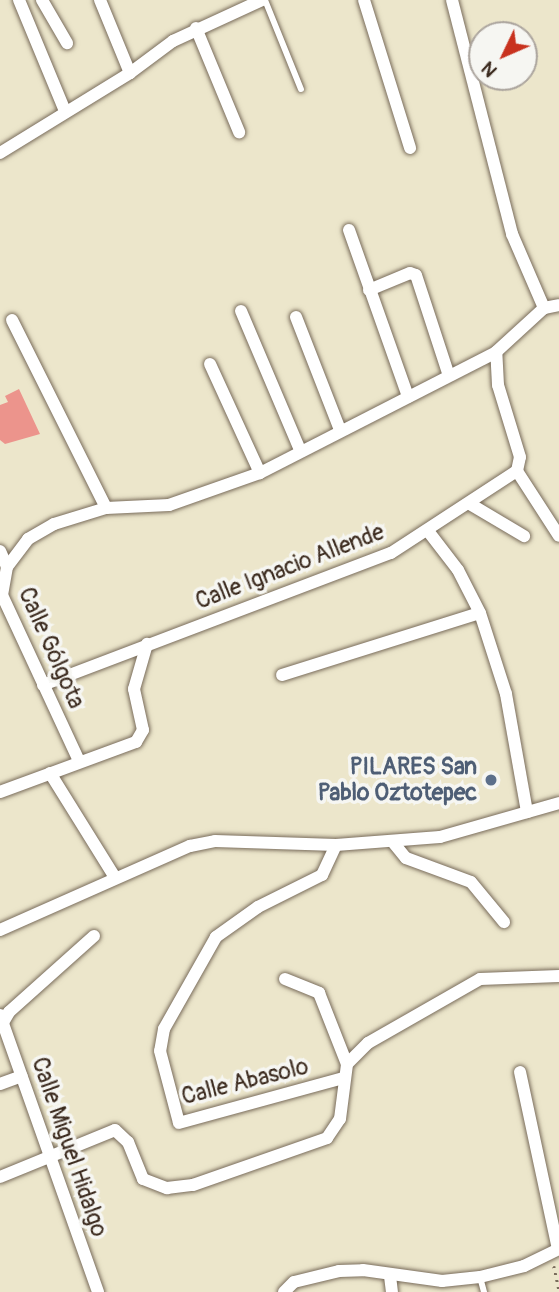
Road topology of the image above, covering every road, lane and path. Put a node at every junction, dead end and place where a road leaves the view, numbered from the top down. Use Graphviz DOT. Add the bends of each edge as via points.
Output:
graph roads {
  1 [pos="19,0"];
  2 [pos="29,0"];
  3 [pos="42,0"];
  4 [pos="100,0"];
  5 [pos="263,0"];
  6 [pos="364,0"];
  7 [pos="452,0"];
  8 [pos="25,15"];
  9 [pos="196,28"];
  10 [pos="67,43"];
  11 [pos="130,73"];
  12 [pos="301,89"];
  13 [pos="65,111"];
  14 [pos="239,132"];
  15 [pos="410,148"];
  16 [pos="0,153"];
  17 [pos="349,230"];
  18 [pos="369,290"];
  19 [pos="559,305"];
  20 [pos="544,308"];
  21 [pos="242,312"];
  22 [pos="296,317"];
  23 [pos="12,320"];
  24 [pos="496,352"];
  25 [pos="210,364"];
  26 [pos="448,373"];
  27 [pos="408,397"];
  28 [pos="340,430"];
  29 [pos="300,450"];
  30 [pos="517,471"];
  31 [pos="260,473"];
  32 [pos="470,504"];
  33 [pos="106,508"];
  34 [pos="428,531"];
  35 [pos="524,536"];
  36 [pos="559,536"];
  37 [pos="0,551"];
  38 [pos="7,567"];
  39 [pos="480,613"];
  40 [pos="147,645"];
  41 [pos="282,675"];
  42 [pos="43,685"];
  43 [pos="79,761"];
  44 [pos="50,773"];
  45 [pos="0,792"];
  46 [pos="559,803"];
  47 [pos="527,812"];
  48 [pos="392,841"];
  49 [pos="336,845"];
  50 [pos="114,876"];
  51 [pos="504,922"];
  52 [pos="0,930"];
  53 [pos="94,936"];
  54 [pos="559,976"];
  55 [pos="285,979"];
  56 [pos="1,1021"];
  57 [pos="347,1064"];
  58 [pos="520,1072"];
  59 [pos="22,1076"];
  60 [pos="343,1078"];
  61 [pos="0,1084"];
  62 [pos="48,1157"];
  63 [pos="0,1177"];
  64 [pos="556,1250"];
  65 [pos="390,1276"];
  66 [pos="480,1277"];
  67 [pos="443,1287"];
  68 [pos="559,1290"];
  69 [pos="98,1292"];
  70 [pos="284,1292"];
  71 [pos="392,1292"];
  72 [pos="484,1292"];
  1 -- 8 [label="street"];
  2 -- 8 [label="street"];
  3 -- 10 [label="street"];
  4 -- 11 [label="street"];
  5 -- 9 [label="street"];
  5 -- 12 [label="lane"];
  6 -- 15 [label="street"];
  7 -- 20 [label="street" via="512,234"];
  8 -- 13 [label="street"];
  9 -- 11 [label="street"];
  9 -- 14 [label="street"];
  11 -- 13 [label="street"];
  13 -- 16 [label="street"];
  17 -- 18 [label="street"];
  18 -- 26 [label="street" via="416,275"];
  18 -- 27 [label="street"];
  19 -- 20 [label="street"];
  20 -- 24 [label="street"];
  21 -- 29 [label="street"];
  22 -- 28 [label="street"];
  23 -- 33 [label="street"];
  24 -- 26 [label="street"];
  24 -- 30 [label="street" via="498,385 520,457"];
  25 -- 31 [label="street"];
  26 -- 27 [label="street"];
  27 -- 28 [label="street"];
  28 -- 29 [label="street"];
  29 -- 31 [label="street"];
  30 -- 32 [label="street, Calle Ignacio Allende"];
  30 -- 36 [label="street"];
  31 -- 33 [label="street" via="169,505"];
  32 -- 34 [label="street, Calle Ignacio Allende"];
  32 -- 35 [label="street"];
  33 -- 38 [label="street" via="36,532"];
  34 -- 39 [label="street" via="458,570"];
  34 -- 40 [label="street, Calle Ignacio Allende" via="346,573"];
  37 -- 38 [label="street, Calle Gólgota"];
  38 -- 42 [label="street, Calle Gólgota" via="2,595"];
  39 -- 41 [label="street"];
  39 -- 47 [label="street" via="506,694"];
  40 -- 42 [label="street, Calle Ignacio Allende"];
  40 -- 43 [label="street" via="134,689 141,736 125,747"];
  42 -- 43 [label="street, Calle Gólgota"];
  43 -- 44 [label="street"];
  44 -- 45 [label="street"];
  44 -- 50 [label="street"];
  46 -- 47 [label="street"];
  47 -- 48 [label="street" via="440,836"];
  48 -- 49 [label="street"];
  48 -- 51 [label="street" via="406,858 471,882"];
  49 -- 50 [label="street" via="215,841"];
  49 -- 60 [label="street, Calle Abasolo" via="322,875 237,919 216,937 164,1030 160,1051 179,1123"];
  50 -- 52 [label="street"];
  53 -- 56 [label="street"];
  54 -- 57 [label="street" via="480,979 377,1037"];
  55 -- 57 [label="street" via="319,993"];
  56 -- 59 [label="street, Calle Miguel Hidalgo"];
  57 -- 60 [label="street, Calle Abasolo"];
  58 -- 64 [label="street"];
  59 -- 61 [label="street"];
  59 -- 62 [label="street, Calle Miguel Hidalgo"];
  60 -- 62 [label="street, Calle Abasolo" via="340,1119 327,1138 193,1185 167,1188 143,1179 128,1142 115,1130"];
  62 -- 63 [label="street, Calle Abasolo"];
  62 -- 69 [label="street, Calle Miguel Hidalgo"];
  64 -- 66 [label="street" via="524,1266"];
  64 -- 68 [label="path"];
  65 -- 67 [label="street"];
  65 -- 70 [label="street" via="339,1271 294,1282"];
  65 -- 71 [label="street"];
  66 -- 67 [label="street"];
  66 -- 72 [label="lane"];
}
